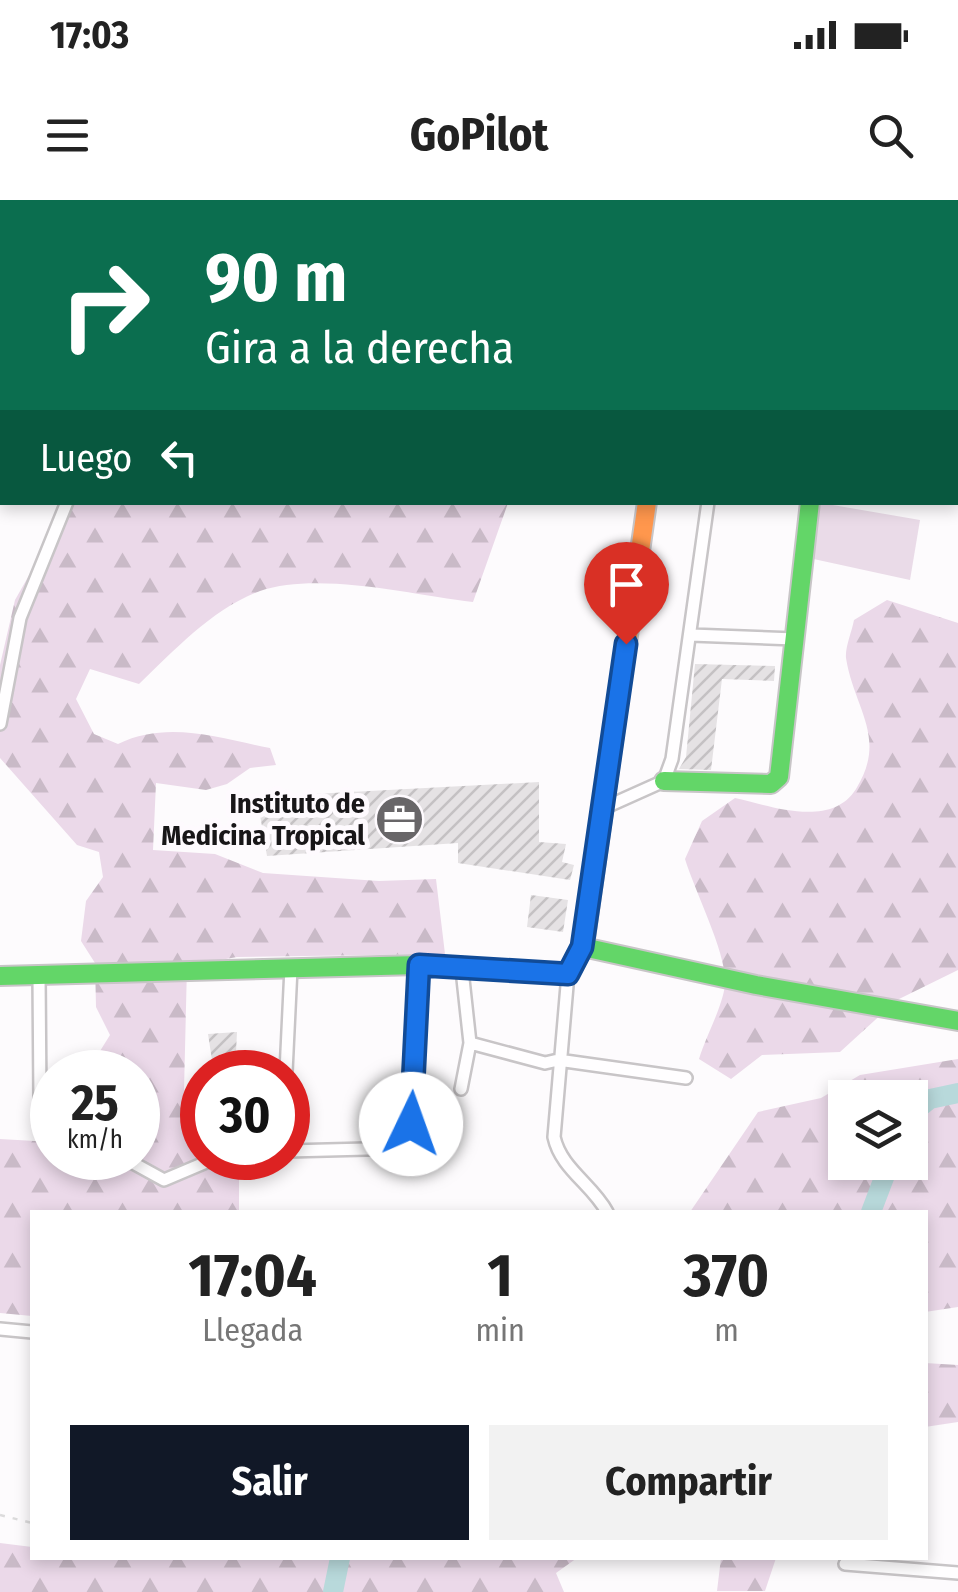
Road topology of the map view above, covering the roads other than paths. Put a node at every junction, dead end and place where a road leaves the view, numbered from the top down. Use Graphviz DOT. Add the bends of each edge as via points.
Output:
graph roads {
  1 [pos="66,505"];
  2 [pos="647,505"];
  3 [pos="708,505"];
  4 [pos="810,505"];
  5 [pos="692,635"];
  6 [pos="796,639"];
  7 [pos="0,724"];
  8 [pos="664,781"];
  9 [pos="606,807"];
  10 [pos="582,947"];
  11 [pos="419,965"];
  12 [pos="291,968"];
  13 [pos="462,970"];
  14 [pos="568,974"];
  15 [pos="39,975"];
  16 [pos="0,976"];
  17 [pos="958,1020"];
  18 [pos="470,1043"];
  19 [pos="40,1050"];
  20 [pos="287,1050"];
  21 [pos="558,1060"];
  22 [pos="686,1078"];
  23 [pos="461,1089"];
  24 [pos="310,1151"];
  25 [pos="606,1210"];
  26 [pos="0,1329"];
  27 [pos="30,1332"];
  28 [pos="845,1564"];
  29 [pos="958,1573"];
  1 -- 7 [label="street" via="20,618"];
  2 -- 9 [label="street"];
  3 -- 5 [label="street"];
  4 -- 6 [label="street"];
  5 -- 6 [label="street"];
  5 -- 8 [label="street"];
  6 -- 8 [label="street" via="779,777 770,784"];
  8 -- 9 [label="street"];
  9 -- 10 [label="street"];
  10 -- 14 [label="street"];
  10 -- 17 [label="street"];
  11 -- 12 [label="street"];
  11 -- 13 [label="street"];
  11 -- 24 [label="street" via="406,1148"];
  12 -- 15 [label="street"];
  12 -- 20 [label="street"];
  13 -- 14 [label="street"];
  13 -- 18 [label="street"];
  14 -- 21 [label="street"];
  15 -- 16 [label="street"];
  15 -- 19 [label="street"];
  18 -- 21 [label="street" via="545,1063"];
  18 -- 23 [label="street"];
  21 -- 22 [label="street"];
  21 -- 25 [label="street" via="558,1156"];
  26 -- 27 [label="street"];
  28 -- 29 [label="street"];
}
